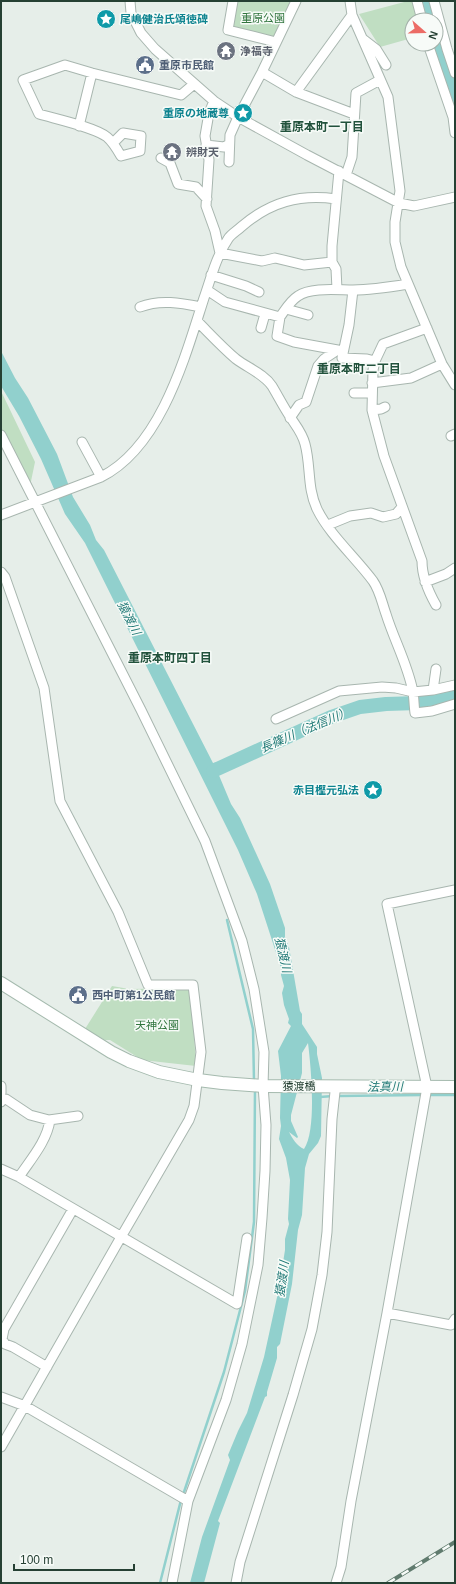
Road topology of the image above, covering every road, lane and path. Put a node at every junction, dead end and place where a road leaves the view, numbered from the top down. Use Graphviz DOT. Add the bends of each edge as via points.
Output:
graph roads {
  1 [pos="130,1"];
  2 [pos="233,1"];
  3 [pos="296,1"];
  4 [pos="350,1"];
  5 [pos="417,1"];
  6 [pos="434,1"];
  7 [pos="420,12"];
  8 [pos="352,15"];
  9 [pos="362,38"];
  10 [pos="276,42"];
  11 [pos="431,52"];
  12 [pos="386,65"];
  13 [pos="262,72"];
  14 [pos="92,73"];
  15 [pos="455,73"];
  16 [pos="380,80"];
  17 [pos="194,84"];
  18 [pos="296,92"];
  19 [pos="214,101"];
  20 [pos="354,114"];
  21 [pos="238,117"];
  22 [pos="454,119"];
  23 [pos="79,126"];
  24 [pos="455,133"];
  25 [pos="113,143"];
  26 [pos="229,144"];
  27 [pos="206,145"];
  28 [pos="161,158"];
  29 [pos="229,162"];
  30 [pos="342,173"];
  31 [pos="455,197"];
  32 [pos="207,199"];
  33 [pos="336,199"];
  34 [pos="399,203"];
  35 [pos="220,253"];
  36 [pos="332,262"];
  37 [pos="211,275"];
  38 [pos="408,284"];
  39 [pos="337,289"];
  40 [pos="207,290"];
  41 [pos="352,290"];
  42 [pos="259,292"];
  43 [pos="140,307"];
  44 [pos="201,307"];
  45 [pos="286,309"];
  46 [pos="265,314"];
  47 [pos="308,315"];
  48 [pos="280,318"];
  49 [pos="197,321"];
  50 [pos="261,328"];
  51 [pos="427,328"];
  52 [pos="340,351"];
  53 [pos="375,361"];
  54 [pos="442,364"];
  55 [pos="372,383"];
  56 [pos="455,385"];
  57 [pos="354,393"];
  58 [pos="371,393"];
  59 [pos="385,407"];
  60 [pos="372,410"];
  61 [pos="290,418"];
  62 [pos="1,436"];
  63 [pos="82,442"];
  64 [pos="102,477"];
  65 [pos="35,503"];
  66 [pos="402,507"];
  67 [pos="1,515"];
  68 [pos="328,525"];
  69 [pos="455,568"];
  70 [pos="1,572"];
  71 [pos="425,582"];
  72 [pos="436,604"];
  73 [pos="436,669"];
  74 [pos="410,681"];
  75 [pos="455,685"];
  76 [pos="396,688"];
  77 [pos="433,690"];
  78 [pos="413,692"];
  79 [pos="455,704"];
  80 [pos="276,719"];
  81 [pos="455,890"];
  82 [pos="2,986"];
  83 [pos="198,1080"];
  84 [pos="1,1086"];
  85 [pos="263,1086"];
  86 [pos="455,1087"];
  87 [pos="335,1093"];
  88 [pos="426,1093"];
  89 [pos="1,1097"];
  90 [pos="78,1116"];
  91 [pos="50,1120"];
  92 [pos="1,1169"];
  93 [pos="19,1177"];
  94 [pos="73,1209"];
  95 [pos="121,1237"];
  96 [pos="247,1238"];
  97 [pos="387,1313"];
  98 [pos="455,1319"];
  99 [pos="47,1367"];
  100 [pos="1,1397"];
  101 [pos="25,1406"];
  102 [pos="1,1447"];
  103 [pos="188,1501"];
  104 [pos="172,1583"];
  105 [pos="236,1583"];
  106 [pos="336,1583"];
  1 -- 17 [label="street" via="131,13 141,33"];
  2 -- 10 [label="street" via="228,30"];
  3 -- 10 [label="street"];
  4 -- 8 [label="street"];
  5 -- 7 [label="street"];
  6 -- 15 [label="street"];
  8 -- 9 [label="street"];
  8 -- 18 [label="street"];
  9 -- 12 [label="street" via="376,49"];
  9 -- 16 [label="street"];
  10 -- 13 [label="street"];
  11 -- 22 [label="street"];
  13 -- 18 [label="street"];
  13 -- 21 [label="street"];
  14 -- 17 [label="street" via="181,99"];
  14 -- 23 [label="street"];
  14 -- 23 [label="street" via="65,65 23,80 39,114"];
  16 -- 20 [label="street" via="356,93"];
  16 -- 34 [label="street" via="388,97 400,191"];
  17 -- 19 [label="street"];
  18 -- 20 [label="street"];
  19 -- 21 [label="street"];
  19 -- 27 [label="street" via="209,113"];
  20 -- 30 [label="street" via="352,157"];
  21 -- 26 [label="street"];
  21 -- 30 [label="street"];
  22 -- 24 [label="street"];
  23 -- 25 [label="street" via="97,131"];
  26 -- 27 [label="street" via="224,147"];
  26 -- 29 [label="street"];
  27 -- 32 [label="street" via="209,160"];
  28 -- 32 [label="street" via="170,162 178,184 196,187"];
  30 -- 33 [label="street"];
  30 -- 34 [label="street"];
  31 -- 34 [label="street" via="414,206"];
  32 -- 35 [label="street" via="206,206"];
  33 -- 35 [label="street" via="318,196 290,199 272,206 249,220 229,238"];
  33 -- 36 [label="street"];
  34 -- 38 [label="street" via="395,222 395,242"];
  35 -- 36 [label="street" via="262,261 275,258 304,265"];
  35 -- 37 [label="street"];
  36 -- 39 [label="street" via="336,269"];
  37 -- 40 [label="street"];
  37 -- 42 [label="street"];
  38 -- 41 [label="street"];
  38 -- 51 [label="street"];
  39 -- 41 [label="street"];
  39 -- 45 [label="street" via="305,292 293,300"];
  40 -- 44 [label="street"];
  40 -- 46 [label="street" via="225,302"];
  41 -- 52 [label="street" via="349,325"];
  43 -- 44 [label="street" via="161,302"];
  44 -- 49 [label="street"];
  45 -- 47 [label="street"];
  45 -- 48 [label="street"];
  46 -- 48 [label="street"];
  46 -- 50 [label="street"];
  48 -- 52 [label="street" via="277,336"];
  49 -- 61 [label="street" via="220,345 272,385"];
  49 -- 64 [label="street" via="172,388 149,430 131,456"];
  51 -- 53 [label="street" via="383,344"];
  51 -- 54 [label="street"];
  52 -- 53 [label="street" via="342,358"];
  52 -- 61 [label="street" via="324,359 318,366 306,402 299,405"];
  53 -- 55 [label="street"];
  54 -- 55 [label="street" via="411,378"];
  54 -- 56 [label="street"];
  55 -- 58 [label="street"];
  57 -- 58 [label="street"];
  58 -- 60 [label="street"];
  59 -- 60 [label="street"];
  60 -- 66 [label="street" via="384,456"];
  61 -- 68 [label="street" via="305,443 312,496"];
  62 -- 65 [label="street"];
  63 -- 64 [label="street"];
  64 -- 65 [label="street"];
  65 -- 67 [label="street"];
  65 -- 85 [label="street" via="205,841 242,941 254,989 264,1052"];
  66 -- 68 [label="street" via="396,514 383,517 371,513 350,516"];
  66 -- 71 [label="street" via="422,561"];
  68 -- 74 [label="street" via="373,582 381,597"];
  69 -- 71 [label="street"];
  70 -- 83 [label="street" via="5,577 44,688 60,801 118,912 148,985 193,985 201,1052"];
  71 -- 72 [label="street"];
  73 -- 77 [label="street"];
  74 -- 76 [label="street"];
  74 -- 78 [label="street"];
  75 -- 77 [label="street"];
  76 -- 78 [label="street"];
  76 -- 80 [label="street" via="339,691"];
  77 -- 78 [label="street"];
  78 -- 79 [label="street" via="415,713"];
  81 -- 88 [label="street" via="387,904"];
  82 -- 83 [label="street, 猿渡橋" via="129,1061 158,1072"];
  83 -- 85 [label="street, 猿渡橋"];
  83 -- 95 [label="street" via="189,1120"];
  84 -- 89 [label="street"];
  85 -- 87 [label="street, 猿渡橋"];
  85 -- 103 [label="street" via="266,1125 258,1265 242,1344 226,1400"];
  86 -- 88 [label="street, 猿渡橋"];
  87 -- 88 [label="street, 猿渡橋"];
  87 -- 105 [label="street" via="327,1232 312,1329 240,1562"];
  88 -- 97 [label="street"];
  89 -- 91 [label="street" via="30,1115"];
  90 -- 91 [label="street"];
  91 -- 93 [label="street" via="49,1130"];
  92 -- 93 [label="street"];
  93 -- 94 [label="street"];
  94 -- 95 [label="street"];
  94 -- 99 [label="street" via="4,1329 2,1339 4,1344 13,1346"];
  95 -- 96 [label="street" via="237,1304"];
  95 -- 99 [label="street"];
  97 -- 98 [label="street" via="451,1325"];
  97 -- 106 [label="street"];
  99 -- 101 [label="street"];
  100 -- 101 [label="street"];
  101 -- 102 [label="street"];
  101 -- 103 [label="street"];
  103 -- 104 [label="street"];
}
